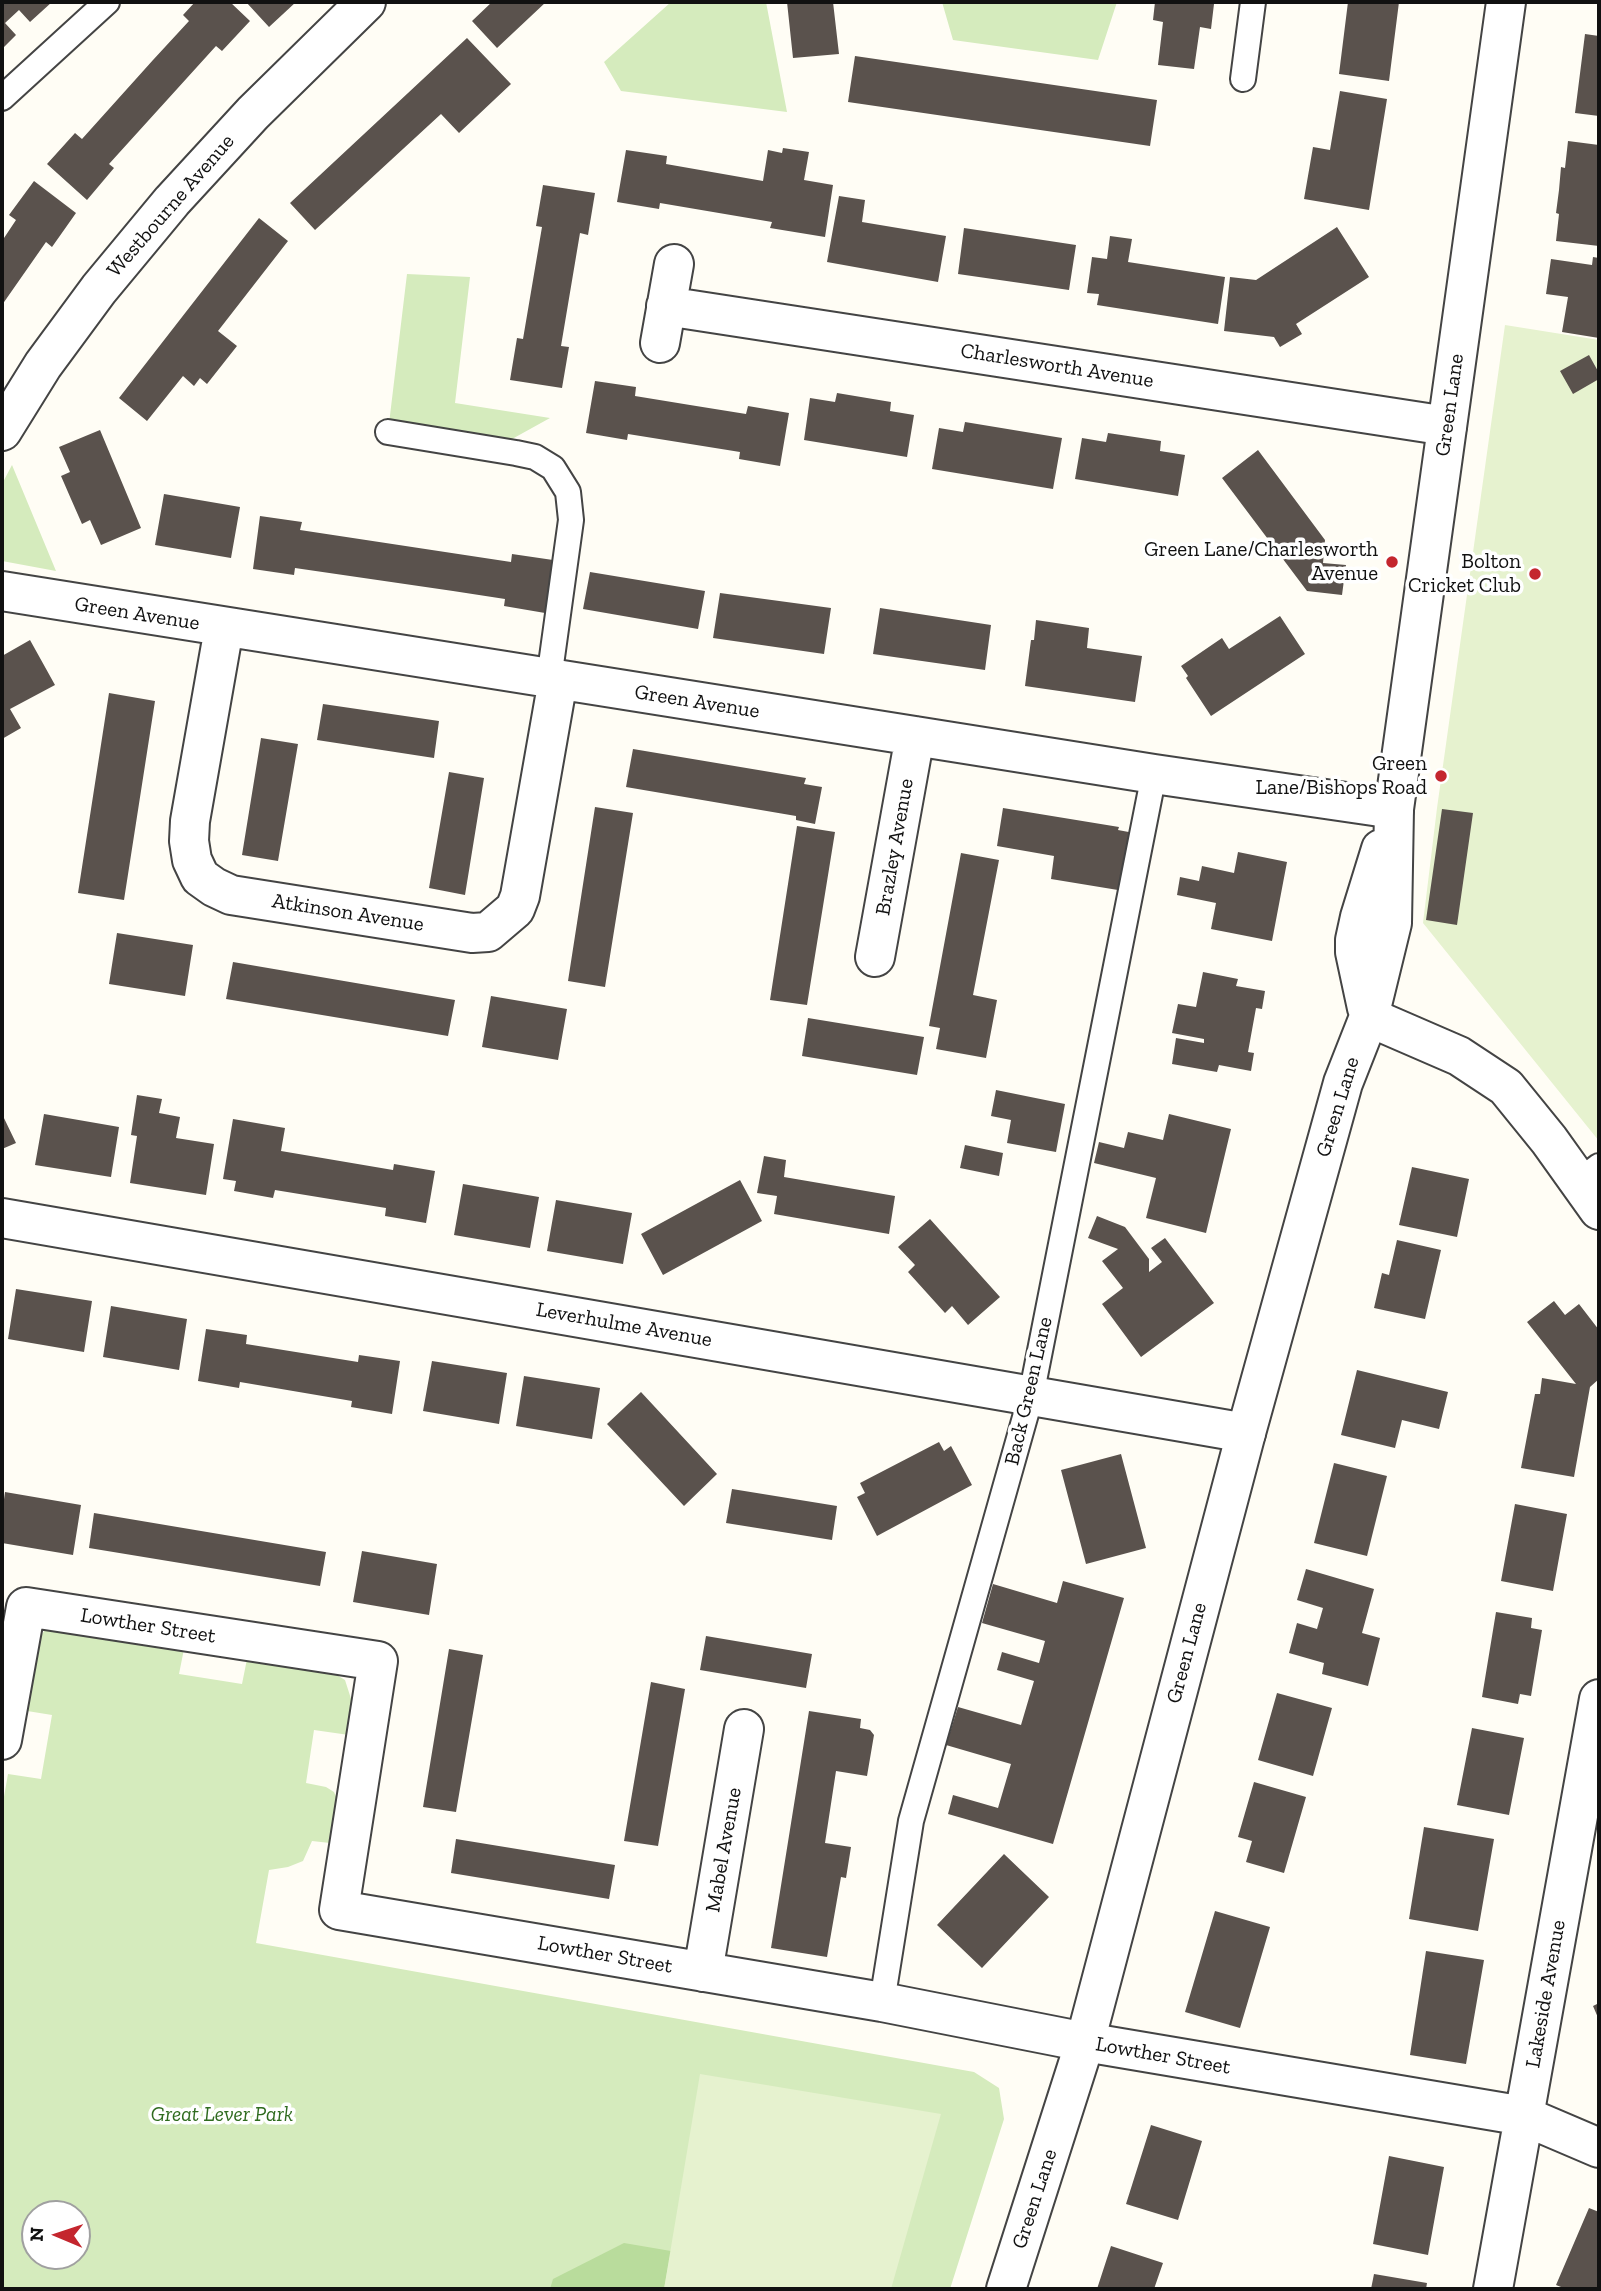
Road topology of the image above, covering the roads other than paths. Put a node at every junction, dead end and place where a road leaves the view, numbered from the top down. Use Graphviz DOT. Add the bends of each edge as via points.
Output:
graph roads {
  1 [pos="107,2"];
  2 [pos="366,2"];
  3 [pos="1253,2"];
  4 [pos="1506,2"];
  5 [pos="1243,79"];
  6 [pos="2,98"];
  7 [pos="674,264"];
  8 [pos="666,306"];
  9 [pos="660,343"];
  10 [pos="1447,426"];
  11 [pos="2,431"];
  12 [pos="388,432"];
  13 [pos="2,591"];
  14 [pos="224,628"];
  15 [pos="554,679"];
  16 [pos="915,737"];
  17 [pos="1154,774"];
  18 [pos="1394,809"];
  19 [pos="874,957"];
  20 [pos="1369,1017"];
  21 [pos="1592,1186"];
  22 [pos="2,1218"];
  23 [pos="1031,1396"];
  24 [pos="1246,1433"];
  25 [pos="1599,1699"];
  26 [pos="744,1729"];
  27 [pos="2,1740"];
  28 [pos="703,1972"];
  29 [pos="882,2002"];
  30 [pos="1084,2042"];
  31 [pos="1524,2116"];
  32 [pos="1599,2148"];
  33 [pos="1006,2289"];
  34 [pos="1493,2289"];
  1 -- 6 [label="lane"];
  2 -- 11 [label="street, Westbourne Avenue" via="172,201 99,289"];
  3 -- 5 [label="lane"];
  4 -- 10 [label="street, Green Lane"];
  7 -- 8 [label="street"];
  8 -- 9 [label="street"];
  8 -- 10 [label="street, Charlesworth Avenue"];
  10 -- 18 [label="street, Green Lane"];
  12 -- 15 [label="lane" via="535,457 553,468 568,492 571,520"];
  13 -- 14 [label="street, Green Avenue"];
  14 -- 15 [label="street, Green Avenue"];
  14 -- 15 [label="street, Atkinson Avenue" via="190,821 192,860 200,877 244,897 472,933 488,932 515,909 520,896"];
  15 -- 16 [label="street, Green Avenue"];
  16 -- 17 [label="street, Green Avenue"];
  16 -- 19 [label="street, Brazley Avenue"];
  17 -- 18 [label="street, Green Avenue"];
  17 -- 23 [label="lane, Back Green Lane"];
  18 -- 20 [label="street, Green Lane" via="1356,931 1355,952"];
  20 -- 21 [label="street" via="1459,1056 1506,1087"];
  20 -- 24 [label="street, Green Lane" via="1343,1083"];
  22 -- 23 [label="street, Leverhulme Avenue"];
  23 -- 24 [label="street, Leverhulme Avenue"];
  23 -- 29 [label="lane, Back Green Lane" via="911,1822"];
  24 -- 30 [label="street, Green Lane"];
  25 -- 31 [label="street, Lakeside Avenue"];
  26 -- 28 [label="street, Mabel Avenue"];
  27 -- 28 [label="street, Lowther Street" via="26,1607 379,1661 339,1910"];
  28 -- 29 [label="street, Lowther Street"];
  29 -- 30 [label="street, Lowther Street"];
  30 -- 31 [label="street, Lowther Street"];
  30 -- 33 [label="street, Green Lane"];
  31 -- 32 [label="street, Lowther Street"];
  31 -- 34 [label="street, Lakeside Avenue"];
}
